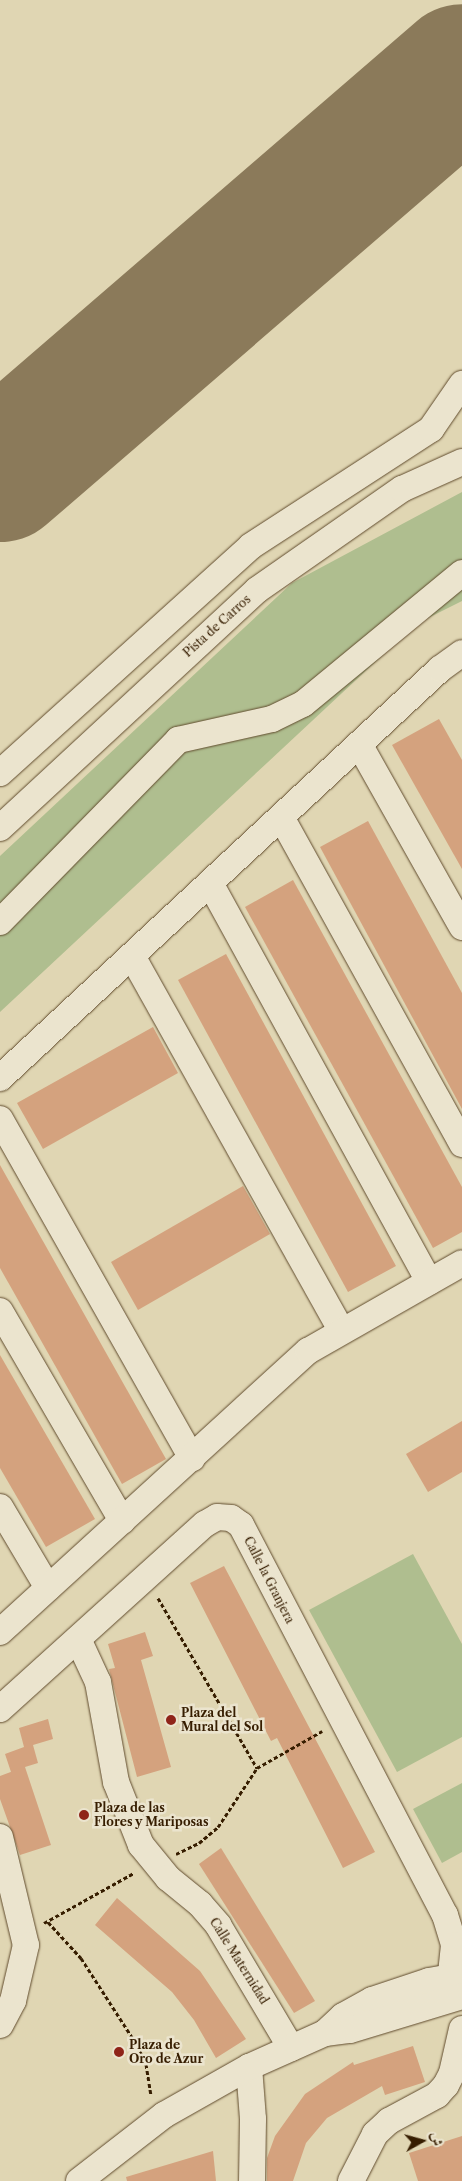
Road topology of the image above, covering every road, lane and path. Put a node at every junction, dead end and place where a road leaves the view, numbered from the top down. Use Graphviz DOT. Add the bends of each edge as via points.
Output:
graph roads {
  1 [pos="462,384"];
  2 [pos="462,414"];
  3 [pos="431,429"];
  4 [pos="462,462"];
  5 [pos="462,573"];
  6 [pos="462,653"];
  7 [pos="359,744"];
  8 [pos="0,774"];
  9 [pos="281,817"];
  10 [pos="0,828"];
  11 [pos="210,883"];
  12 [pos="0,922"];
  13 [pos="462,927"];
  14 [pos="132,956"];
  15 [pos="0,1078"];
  16 [pos="0,1119"];
  17 [pos="462,1144"];
  18 [pos="462,1263"];
  19 [pos="428,1282"];
  20 [pos="0,1311"];
  21 [pos="342,1330"];
  22 [pos="192,1458"];
  23 [pos="0,1508"];
  24 [pos="122,1521"];
  25 [pos="146,1578"];
  26 [pos="48,1588"];
  27 [pos="0,1632"];
  28 [pos="78,1639"];
  29 [pos="0,1710"];
  30 [pos="342,1719"];
  31 [pos="0,1838"];
  32 [pos="445,1915"];
  33 [pos="48,1922"];
  34 [pos="462,1935"];
  35 [pos="458,1982"];
  36 [pos="0,2025"];
  37 [pos="462,2029"];
  38 [pos="291,2048"];
  39 [pos="249,2067"];
  40 [pos="164,2115"];
  41 [pos="78,2181"];
  42 [pos="252,2181"];
  43 [pos="351,2181"];
  1 -- 3 [label="street"];
  2 -- 3 [label="street"];
  3 -- 8 [label="street" via="251,546"];
  4 -- 10 [label="street, Pista de Carros" via="402,490 258,590"];
  5 -- 12 [label="street" via="397,623 303,704 272,719 178,740"];
  6 -- 7 [label="street" via="440,668"];
  7 -- 9 [label="street"];
  7 -- 13 [label="street"];
  9 -- 11 [label="street"];
  9 -- 17 [label="street"];
  11 -- 14 [label="street"];
  11 -- 19 [label="street"];
  14 -- 15 [label="street"];
  14 -- 21 [label="street"];
  16 -- 22 [label="street"];
  18 -- 19 [label="street"];
  19 -- 21 [label="street"];
  20 -- 24 [label="street"];
  21 -- 22 [label="street" via="300,1357"];
  22 -- 24 [label="street"];
  23 -- 26 [label="street"];
  24 -- 26 [label="street"];
  25 -- 28 [label="street, Calle la Granjera"];
  25 -- 30 [label="path" via="257,1768"];
  25 -- 30 [label="street, Calle la Granjera" via="205,1524 217,1517 231,1518 241,1525"];
  26 -- 27 [label="street"];
  28 -- 29 [label="street, Calle la Granjera"];
  28 -- 38 [label="street, Calle Maternidad" via="98,1682 116,1782 142,1845 168,1878 200,1904 218,1925"];
  30 -- 32 [label="street, Calle la Granjera"];
  31 -- 36 [label="street" via="26,1945 13,2001"];
  32 -- 34 [label="street, Calle la Granjera"];
  32 -- 35 [label="street, Calle la Granjera" via="454,1945"];
  33 -- 40 [label="path" via="81,1958 137,2045 146,2064 149,2092"];
  35 -- 38 [label="street" via="350,2030 325,2033"];
  37 -- 43 [label="street" via="446,2085 437,2095 389,2121 375,2134"];
  38 -- 39 [label="street"];
  39 -- 40 [label="street"];
  39 -- 42 [label="street"];
  40 -- 41 [label="street"];
}
